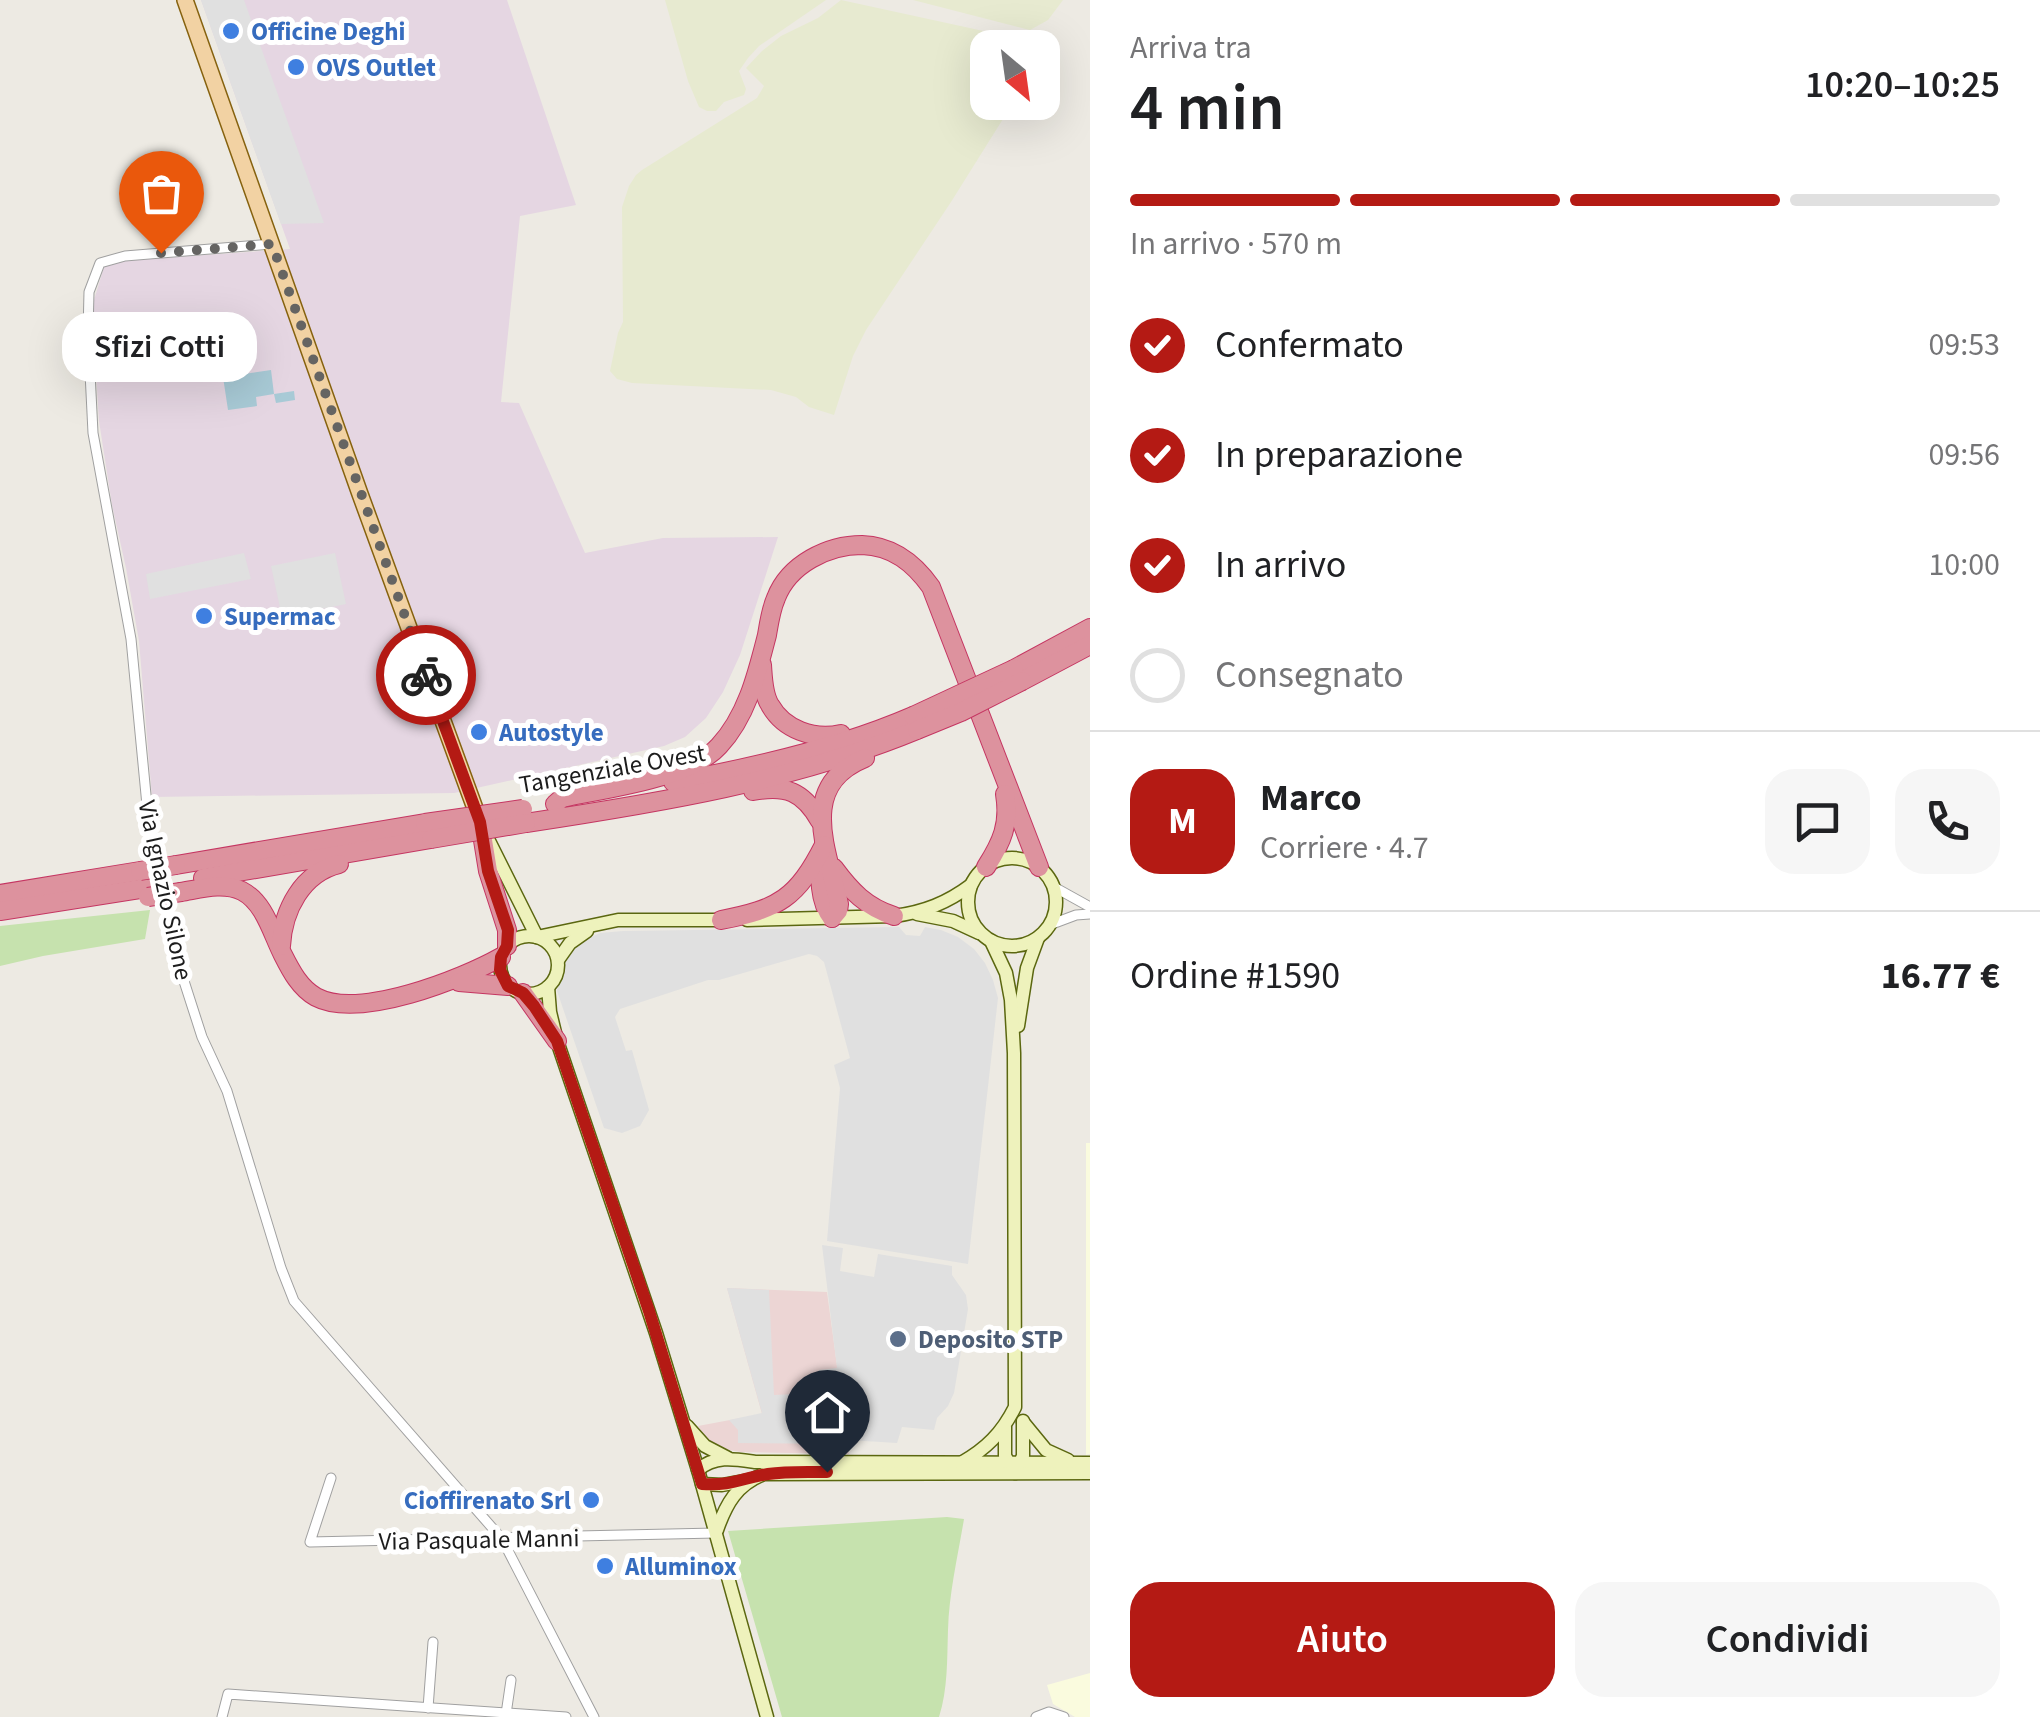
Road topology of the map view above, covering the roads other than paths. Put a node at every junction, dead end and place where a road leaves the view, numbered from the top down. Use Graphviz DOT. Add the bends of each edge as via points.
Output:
graph roads {
  1 [pos="185,0"];
  2 [pos="272,244"];
  3 [pos="1090,628"];
  4 [pos="1090,645"];
  5 [pos="761,660"];
  6 [pos="1018,675"];
  7 [pos="911,722"];
  8 [pos="1002,774"];
  9 [pos="555,804"];
  10 [pos="585,814"];
  11 [pos="525,816"];
  12 [pos="820,821"];
  13 [pos="480,822"];
  14 [pos="426,834"];
  15 [pos="824,845"];
  16 [pos="831,865"];
  17 [pos="986,867"];
  18 [pos="1040,867"];
  19 [pos="178,880"];
  20 [pos="145,885"];
  21 [pos="493,885"];
  22 [pos="972,885"];
  23 [pos="1054,887"];
  24 [pos="0,894"];
  25 [pos="520,903"];
  26 [pos="1090,910"];
  27 [pos="0,911"];
  28 [pos="915,913"];
  29 [pos="894,916"];
  30 [pos="832,918"];
  31 [pos="618,920"];
  32 [pos="721,920"];
  33 [pos="1052,924"];
  34 [pos="538,937"];
  35 [pos="987,938"];
  36 [pos="1038,938"];
  37 [pos="281,952"];
  38 [pos="504,952"];
  39 [pos="558,960"];
  40 [pos="448,982"];
  41 [pos="548,987"];
  42 [pos="516,989"];
  43 [pos="557,1041"];
  44 [pos="1014,1053"];
  45 [pos="1015,1407"];
  46 [pos="682,1419"];
  47 [pos="1023,1422"];
  48 [pos="1005,1427"];
  49 [pos="728,1458"];
  50 [pos="961,1463"];
  51 [pos="1074,1463"];
  52 [pos="1090,1463"];
  53 [pos="1015,1466"];
  54 [pos="1090,1473"];
  55 [pos="700,1476"];
  56 [pos="331,1478"];
  57 [pos="750,1480"];
  58 [pos="716,1533"];
  59 [pos="502,1539"];
  60 [pos="433,1642"];
  61 [pos="511,1680"];
  62 [pos="428,1708"];
  63 [pos="399,1711"];
  64 [pos="506,1715"];
  65 [pos="222,1717"];
  66 [pos="566,1717"];
  67 [pos="594,1717"];
  68 [pos="768,1717"];
  69 [pos="1036,1717"];
  70 [pos="1064,1717"];
  1 -- 2 [label="main road"];
  2 -- 13 [label="main road"];
  2 -- 59 [label="street, Via Ignazio Silone" via="108,260 100,263 90,292 93,433 131,639 148,824 183,978 294,1301"];
  3 -- 6 [label="highway, Tangenziale Ovest"];
  4 -- 6 [label="highway, Tangenziale Ovest"];
  5 -- 7 [label="highway" via="768,703 798,730 823,737 895,718"];
  5 -- 8 [label="highway" via="776,598 799,567 843,547 895,553 931,586"];
  5 -- 9 [label="highway" via="737,720 706,758"];
  6 -- 7 [label="highway, Tangenziale Ovest, bridge" via="961,712"];
  7 -- 9 [label="highway, Tangenziale Ovest" via="739,770"];
  7 -- 10 [label="highway, Tangenziale Ovest" via="824,764"];
  7 -- 12 [label="highway" via="912,739 842,772"];
  8 -- 17 [label="highway" via="1006,829"];
  8 -- 18 [label="highway"];
  9 -- 11 [label="highway, Tangenziale Ovest"];
  10 -- 11 [label="highway, Tangenziale Ovest"];
  10 -- 12 [label="highway" via="596,818 774,787 805,800"];
  11 -- 14 [label="highway, Tangenziale Ovest, bridge"];
  12 -- 15 [label="highway"];
  13 -- 21 [label="highway"];
  13 -- 25 [label="main road"];
  14 -- 19 [label="highway, Tangenziale Ovest"];
  14 -- 37 [label="highway" via="411,848 332,865 308,880 285,920"];
  15 -- 16 [label="highway"];
  15 -- 30 [label="highway" via="820,870"];
  15 -- 32 [label="highway" via="810,873 783,900"];
  16 -- 29 [label="highway" via="864,903"];
  16 -- 30 [label="highway" via="839,904"];
  17 -- 18 [label="main road" via="1018,858"];
  17 -- 22 [label="main road"];
  18 -- 23 [label="main road"];
  19 -- 20 [label="highway, bridge"];
  19 -- 20 [label="highway, Tangenziale Ovest, bridge"];
  19 -- 37 [label="highway" via="242,891 262,910"];
  20 -- 24 [label="highway, Tangenziale Ovest"];
  20 -- 27 [label="highway" via="96,905 86,898"];
  21 -- 25 [label="street" via="502,883"];
  21 -- 38 [label="highway" via="508,930"];
  22 -- 28 [label="main road"];
  22 -- 35 [label="main road" via="970,917"];
  23 -- 26 [label="street"];
  23 -- 33 [label="main road"];
  25 -- 34 [label="main road"];
  26 -- 33 [label="street"];
  28 -- 29 [label="main road"];
  28 -- 35 [label="main road"];
  29 -- 30 [label="main road"];
  30 -- 32 [label="main road"];
  31 -- 32 [label="main road"];
  31 -- 34 [label="main road"];
  31 -- 39 [label="main road" via="583,932"];
  33 -- 36 [label="main road"];
  34 -- 38 [label="main road" via="521,937"];
  34 -- 39 [label="main road"];
  35 -- 36 [label="main road" via="1015,947"];
  35 -- 44 [label="main road" via="1006,972"];
  36 -- 44 [label="main road"];
  37 -- 40 [label="highway" via="310,994 332,1003 363,1004"];
  38 -- 40 [label="highway"];
  38 -- 42 [label="main road" via="500,970"];
  39 -- 41 [label="main road"];
  40 -- 42 [label="highway"];
  41 -- 42 [label="main road" via="532,994"];
  41 -- 43 [label="main road"];
  42 -- 43 [label="highway"];
  43 -- 46 [label="main road"];
  44 -- 45 [label="main road"];
  45 -- 47 [label="main road"];
  45 -- 48 [label="main road"];
  46 -- 49 [label="main road" via="706,1446"];
  46 -- 55 [label="main road"];
  47 -- 51 [label="main road" via="1046,1450"];
  47 -- 53 [label="main road" via="1025,1442"];
  48 -- 50 [label="main road"];
  48 -- 53 [label="main road" via="1005,1456"];
  49 -- 50 [label="main road"];
  49 -- 55 [label="main road" via="706,1462"];
  50 -- 53 [label="main road"];
  51 -- 52 [label="main road"];
  51 -- 53 [label="main road"];
  53 -- 54 [label="main road"];
  53 -- 57 [label="main road" via="791,1472"];
  55 -- 57 [label="main road" via="722,1485"];
  55 -- 58 [label="main road"];
  56 -- 59 [label="street, Via Pasquale Manni" via="310,1542"];
  57 -- 58 [label="main road" via="732,1496"];
  58 -- 59 [label="street, Via Pasquale Manni"];
  58 -- 68 [label="main road"];
  59 -- 67 [label="street"];
  60 -- 62 [label="street"];
  61 -- 64 [label="street"];
  62 -- 63 [label="street"];
  62 -- 64 [label="street"];
  63 -- 65 [label="street" via="228,1694"];
  64 -- 66 [label="street"];
  69 -- 70 [label="street"];
}
